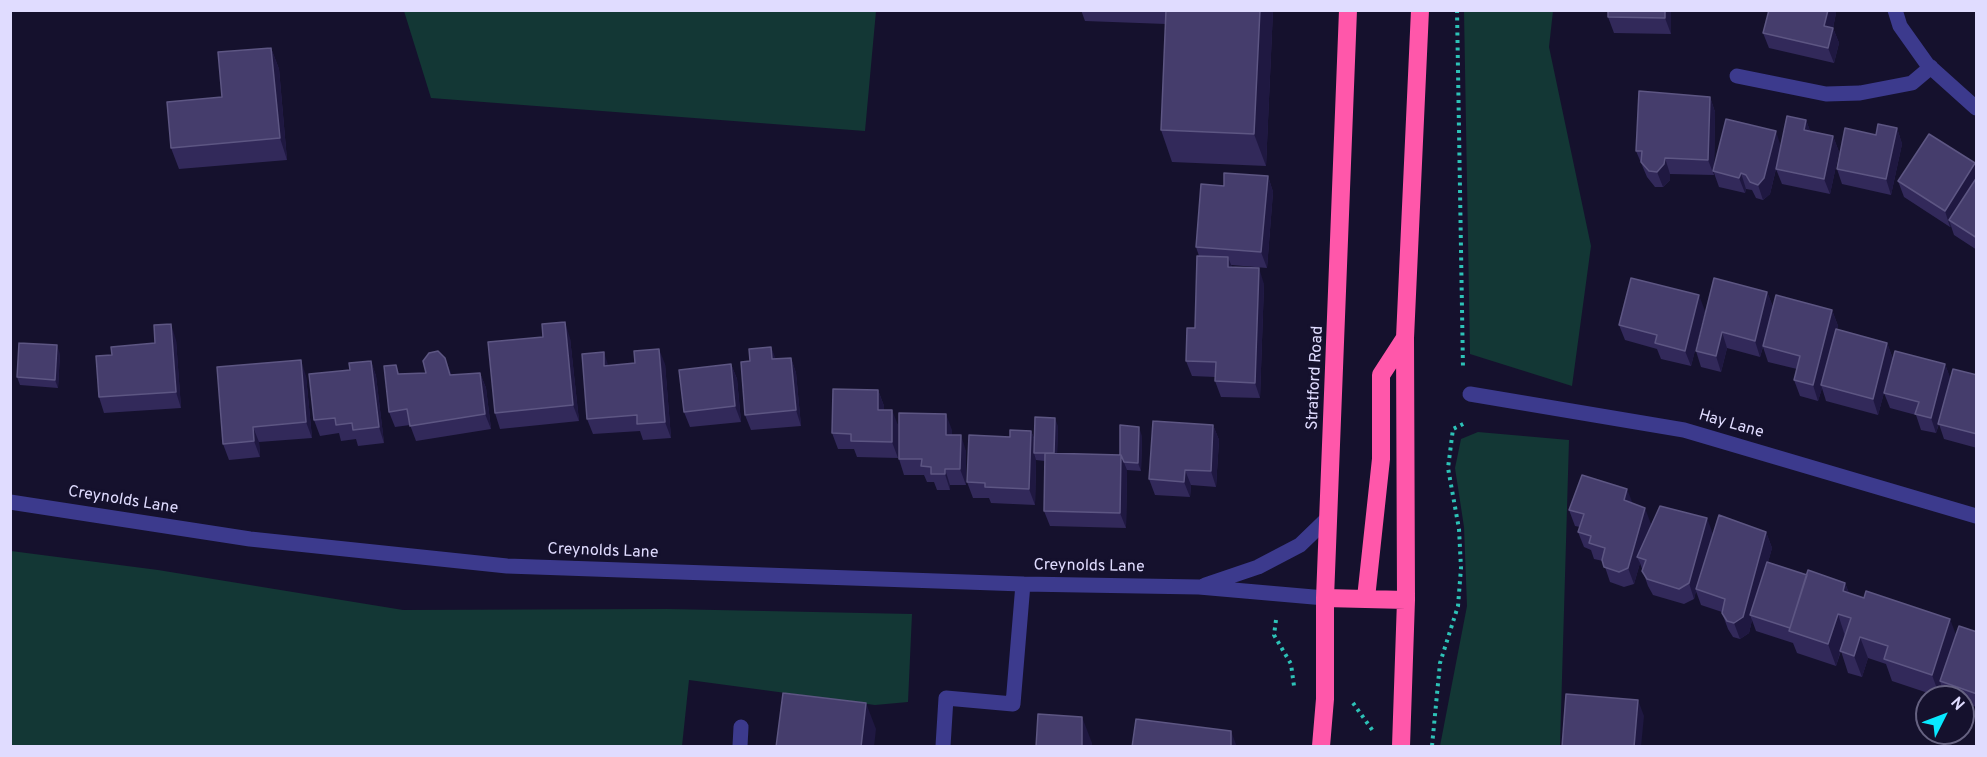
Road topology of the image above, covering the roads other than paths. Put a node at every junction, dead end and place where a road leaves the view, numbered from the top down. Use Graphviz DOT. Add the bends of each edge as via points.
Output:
graph roads {
  1 [pos="1348,10"];
  2 [pos="1420,10"];
  3 [pos="1895,10"];
  4 [pos="1931,67"];
  5 [pos="1737,76"];
  6 [pos="1977,108"];
  7 [pos="1404,338"];
  8 [pos="1470,394"];
  9 [pos="10,502"];
  10 [pos="1977,516"];
  11 [pos="1329,517"];
  12 [pos="1023,584"];
  13 [pos="1199,587"];
  14 [pos="1325,598"];
  15 [pos="1366,598"];
  16 [pos="1406,600"];
  17 [pos="741,727"];
  18 [pos="1401,743"];
  19 [pos="740,747"];
  20 [pos="943,747"];
  21 [pos="1321,747"];
  1 -- 11 [label="highway, Stratford Road"];
  2 -- 7 [label="highway"];
  3 -- 4 [label="street" via="1900,26"];
  4 -- 5 [label="street" via="1912,83 1860,93 1826,94"];
  4 -- 6 [label="street"];
  7 -- 15 [label="highway" via="1381,375 1381,459"];
  7 -- 16 [label="highway"];
  8 -- 10 [label="street, Hay Lane" via="1684,430"];
  9 -- 12 [label="street, Creynolds Lane" via="250,539 507,566"];
  11 -- 13 [label="street, Creynolds Lane" via="1300,545 1258,567"];
  11 -- 14 [label="highway, Stratford Road"];
  12 -- 13 [label="street, Creynolds Lane"];
  12 -- 20 [label="street" via="1013,704 946,698"];
  13 -- 14 [label="street, Creynolds Lane"];
  14 -- 15 [label="highway"];
  14 -- 21 [label="highway, Stratford Road"];
  15 -- 16 [label="highway"];
  16 -- 18 [label="highway"];
  17 -- 19 [label="street"];
}
